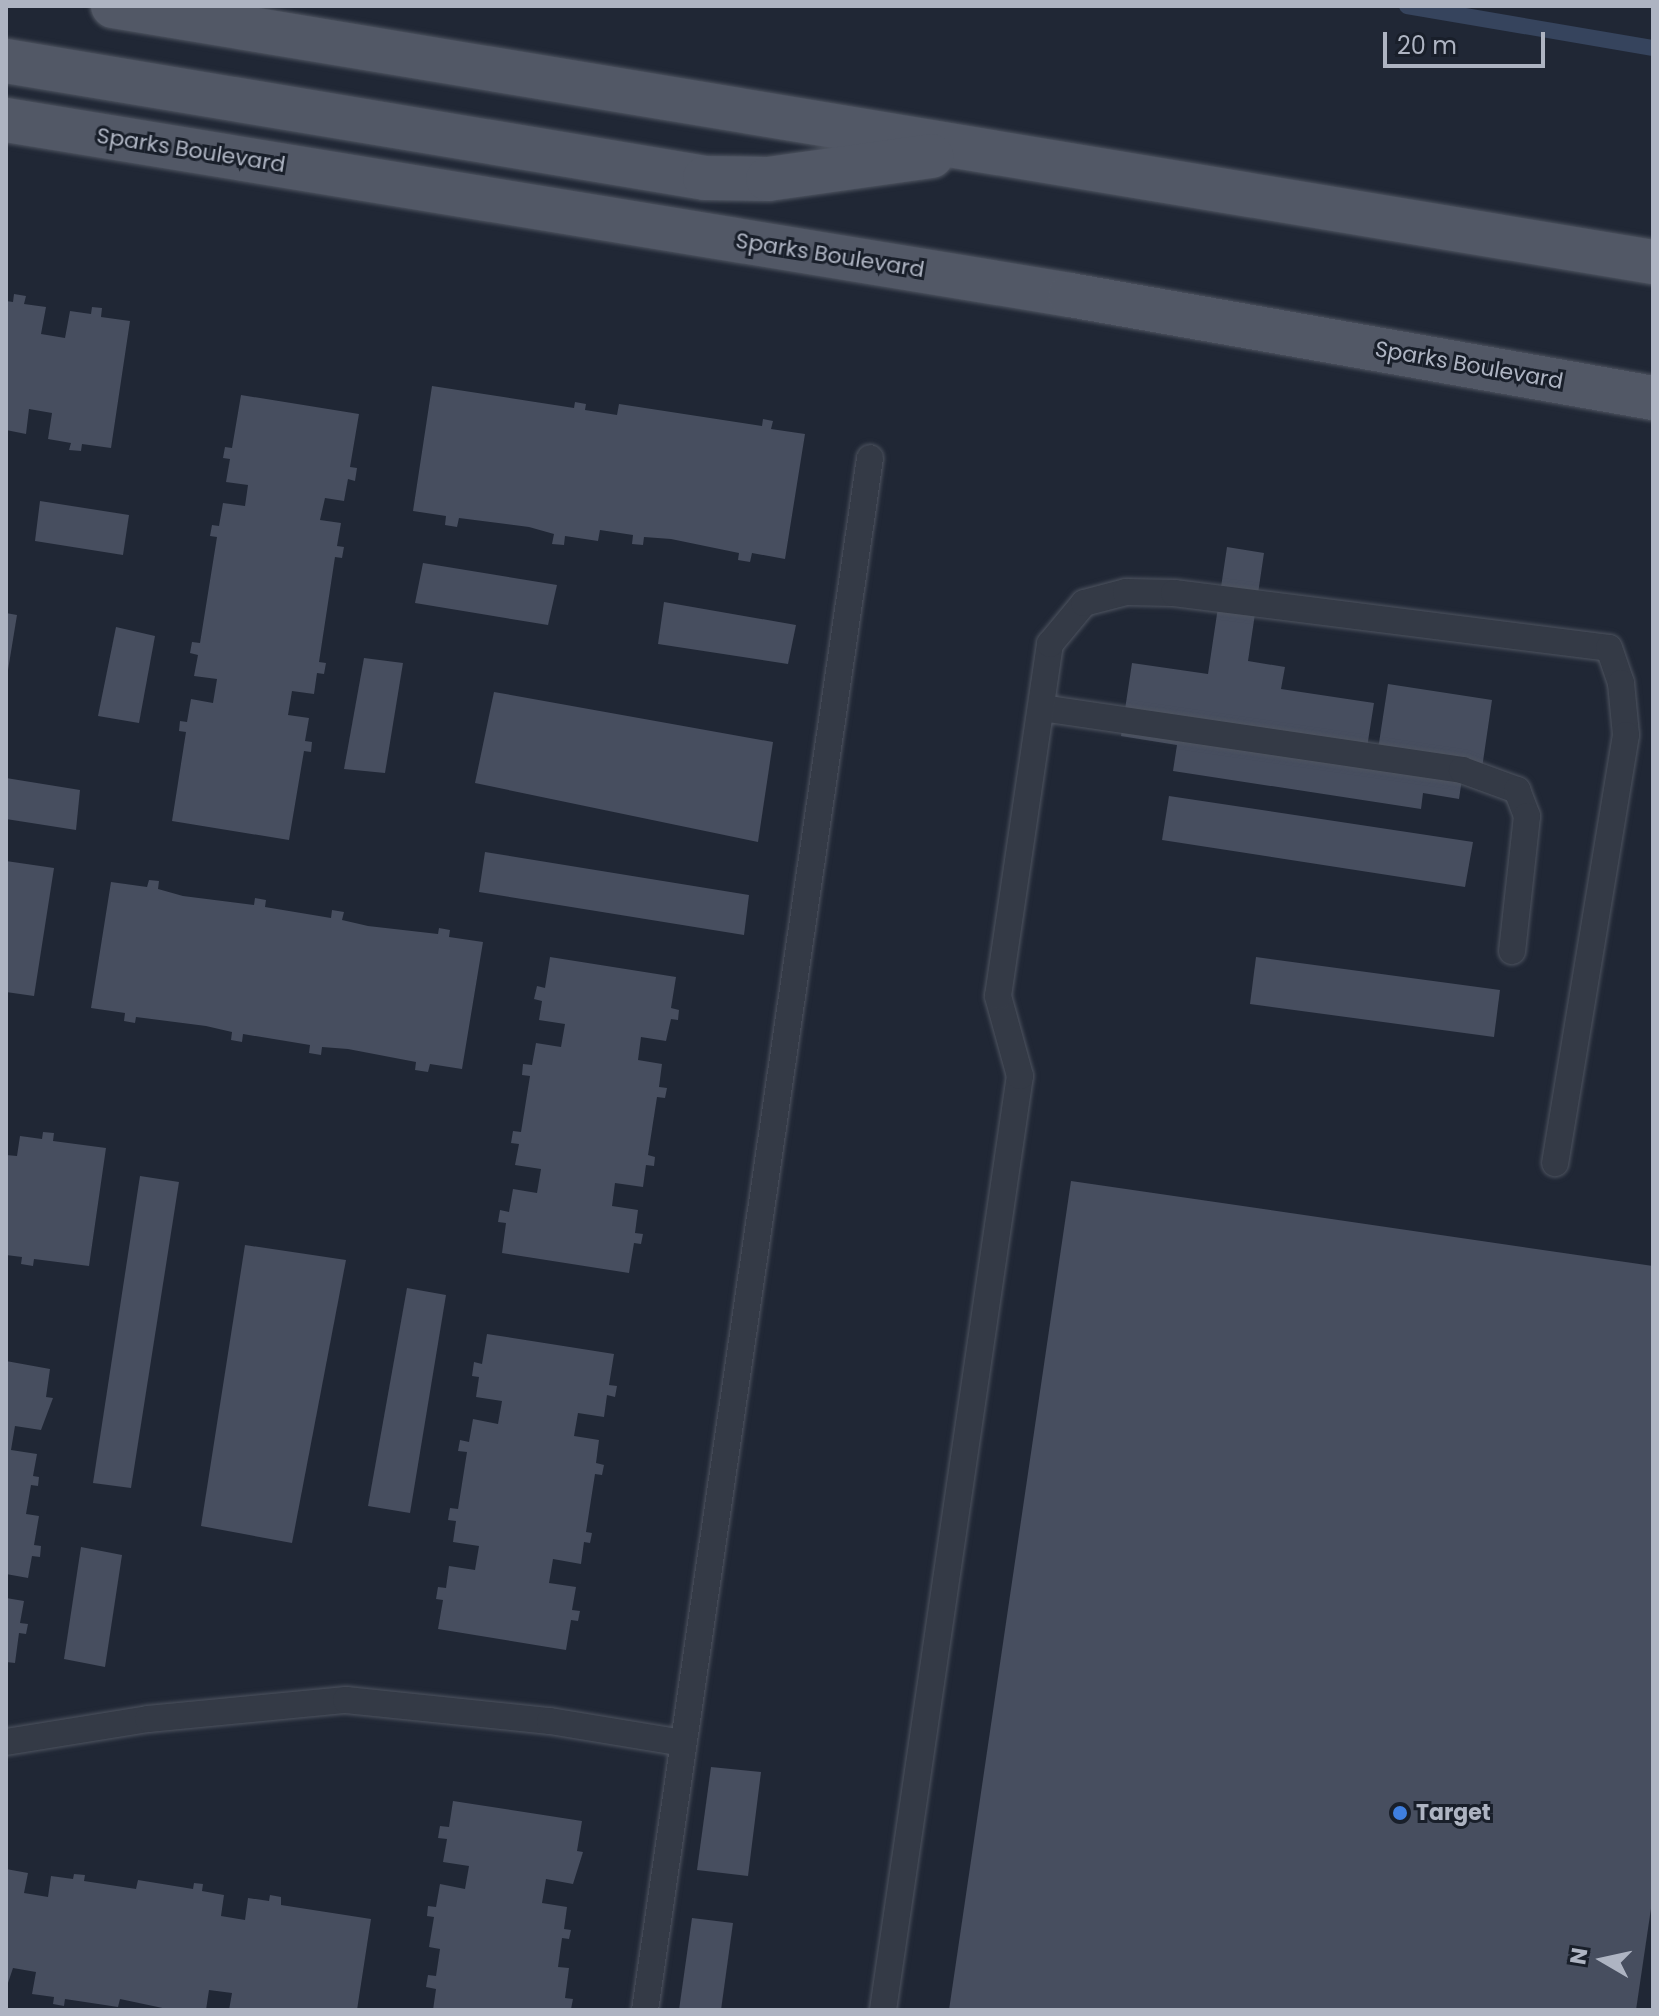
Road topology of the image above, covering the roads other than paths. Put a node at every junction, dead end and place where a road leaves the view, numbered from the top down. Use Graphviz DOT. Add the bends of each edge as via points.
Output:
graph roads {
  1 [pos="113,6"];
  2 [pos="6,61"];
  3 [pos="6,120"];
  4 [pos="973,150"];
  5 [pos="1653,262"];
  6 [pos="1653,398"];
  7 [pos="870,458"];
  8 [pos="1042,708"];
  9 [pos="1512,951"];
  10 [pos="1555,1163"];
  11 [pos="6,1742"];
  12 [pos="683,1743"];
  13 [pos="645,2010"];
  14 [pos="883,2010"];
  1 -- 4 [label="main road"];
  2 -- 4 [label="main road" via="705,178 768,179"];
  3 -- 6 [label="main road, Sparks Boulevard" via="1070,295"];
  4 -- 5 [label="main road"];
  7 -- 12 [label="lane"];
  8 -- 9 [label="lane" via="1462,770 1517,790 1527,816"];
  8 -- 10 [label="lane" via="1050,644 1084,603 1126,592 1174,593 1609,648 1621,683 1626,735"];
  8 -- 14 [label="lane" via="998,996 1020,1076"];
  11 -- 12 [label="lane" via="148,1719 346,1700 550,1721"];
  12 -- 13 [label="lane"];
}
